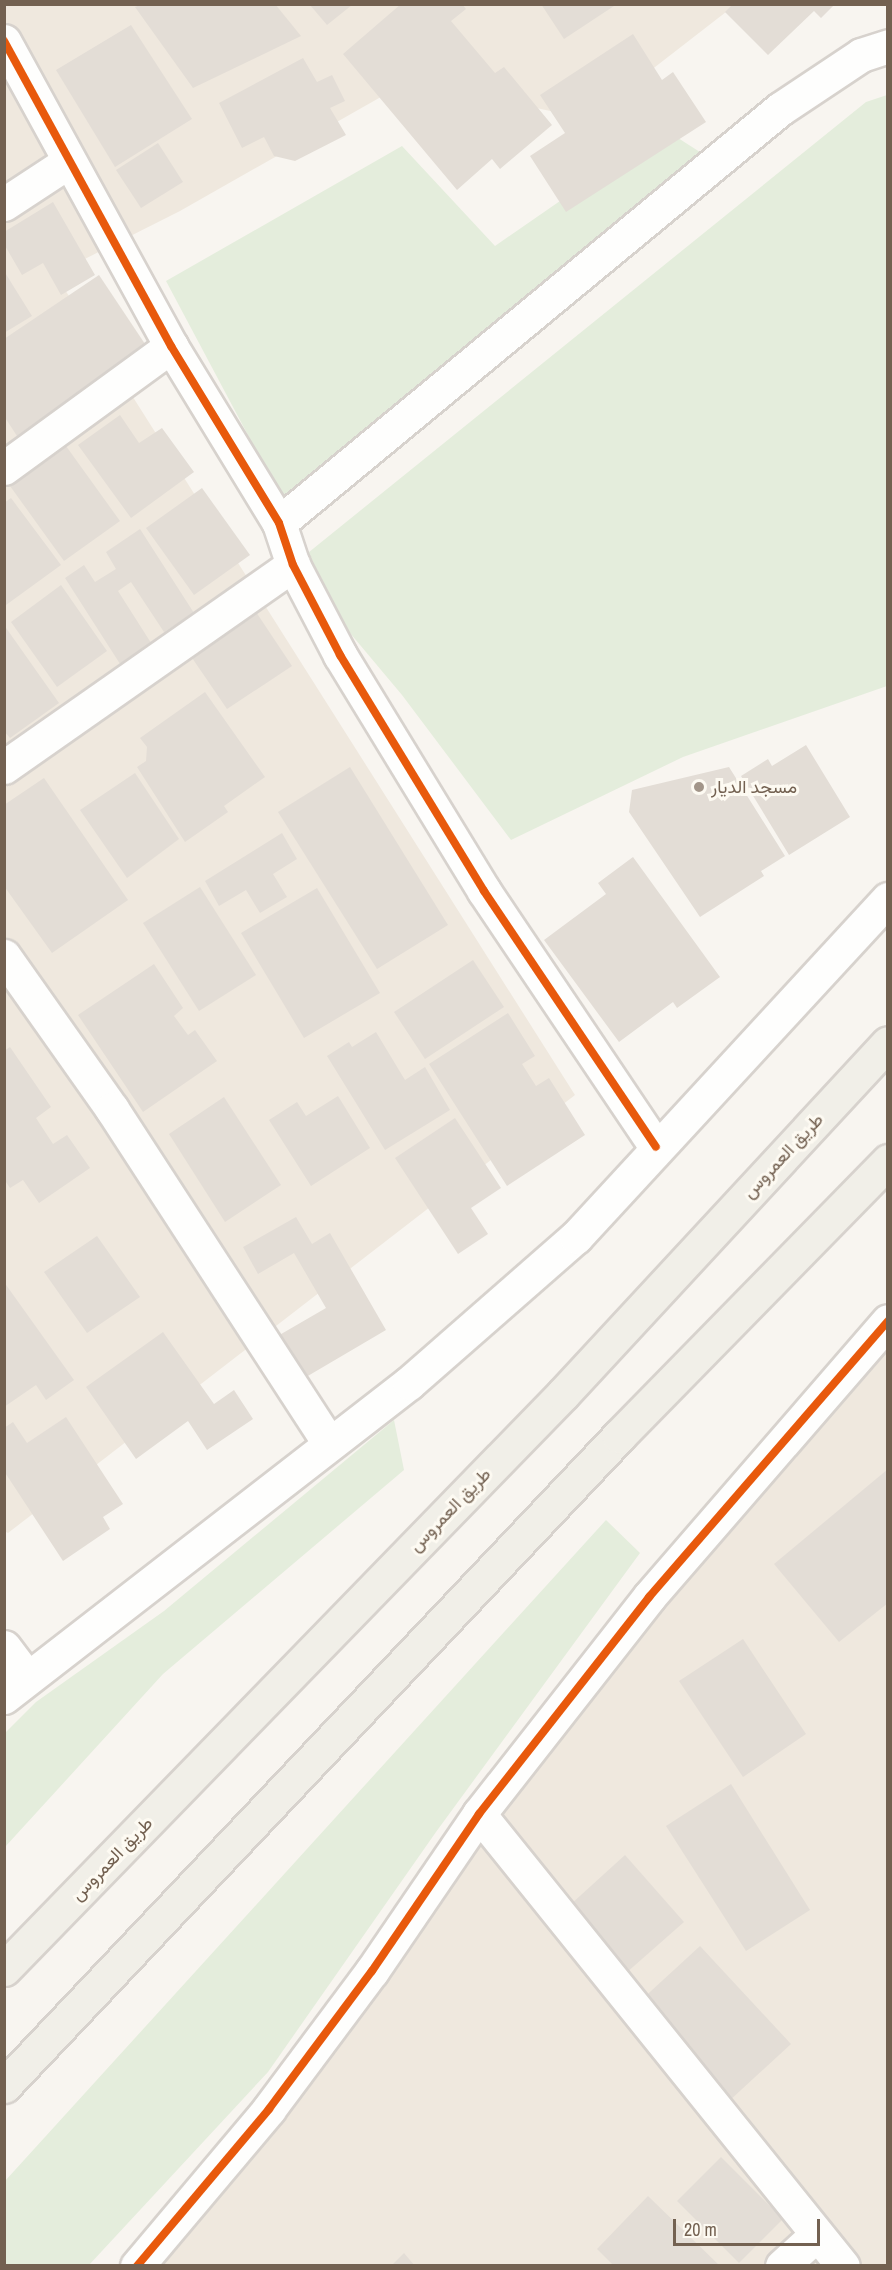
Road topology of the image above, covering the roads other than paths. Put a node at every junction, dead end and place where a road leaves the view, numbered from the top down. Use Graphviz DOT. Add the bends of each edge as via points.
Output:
graph roads {
  1 [pos="4,41"];
  2 [pos="888,46"];
  3 [pos="68,162"];
  4 [pos="4,204"];
  5 [pos="171,346"];
  6 [pos="4,468"];
  7 [pos="279,523"];
  8 [pos="293,565"];
  9 [pos="4,767"];
  10 [pos="888,899"];
  11 [pos="4,956"];
  12 [pos="888,1042"];
  13 [pos="656,1147"];
  14 [pos="888,1161"];
  15 [pos="888,1321"];
  16 [pos="328,1443"];
  17 [pos="4,1647"];
  18 [pos="16,1686"];
  19 [pos="479,1814"];
  20 [pos="4,1969"];
  21 [pos="4,2086"];
  22 [pos="815,2236"];
  23 [pos="137,2265"];
  24 [pos="782,2265"];
  25 [pos="843,2265"];
  1 -- 3 [label="street"];
  2 -- 7 [label="street" via="861,55 780,109"];
  3 -- 4 [label="street"];
  3 -- 5 [label="street"];
  5 -- 6 [label="street"];
  5 -- 7 [label="street"];
  7 -- 8 [label="street"];
  8 -- 9 [label="street"];
  8 -- 13 [label="street" via="340,655 484,891"];
  10 -- 13 [label="street"];
  11 -- 16 [label="street" via="112,1109"];
  12 -- 20 [label="main road, طريق العمروس" via="563,1394"];
  13 -- 16 [label="street" via="576,1237 409,1383"];
  14 -- 21 [label="main road" via="619,1436"];
  15 -- 19 [label="street" via="649,1597"];
  16 -- 18 [label="street"];
  17 -- 18 [label="street"];
  19 -- 22 [label="street"];
  19 -- 23 [label="street" via="372,1971 268,2109"];
  22 -- 24 [label="street"];
  22 -- 25 [label="street"];
}
